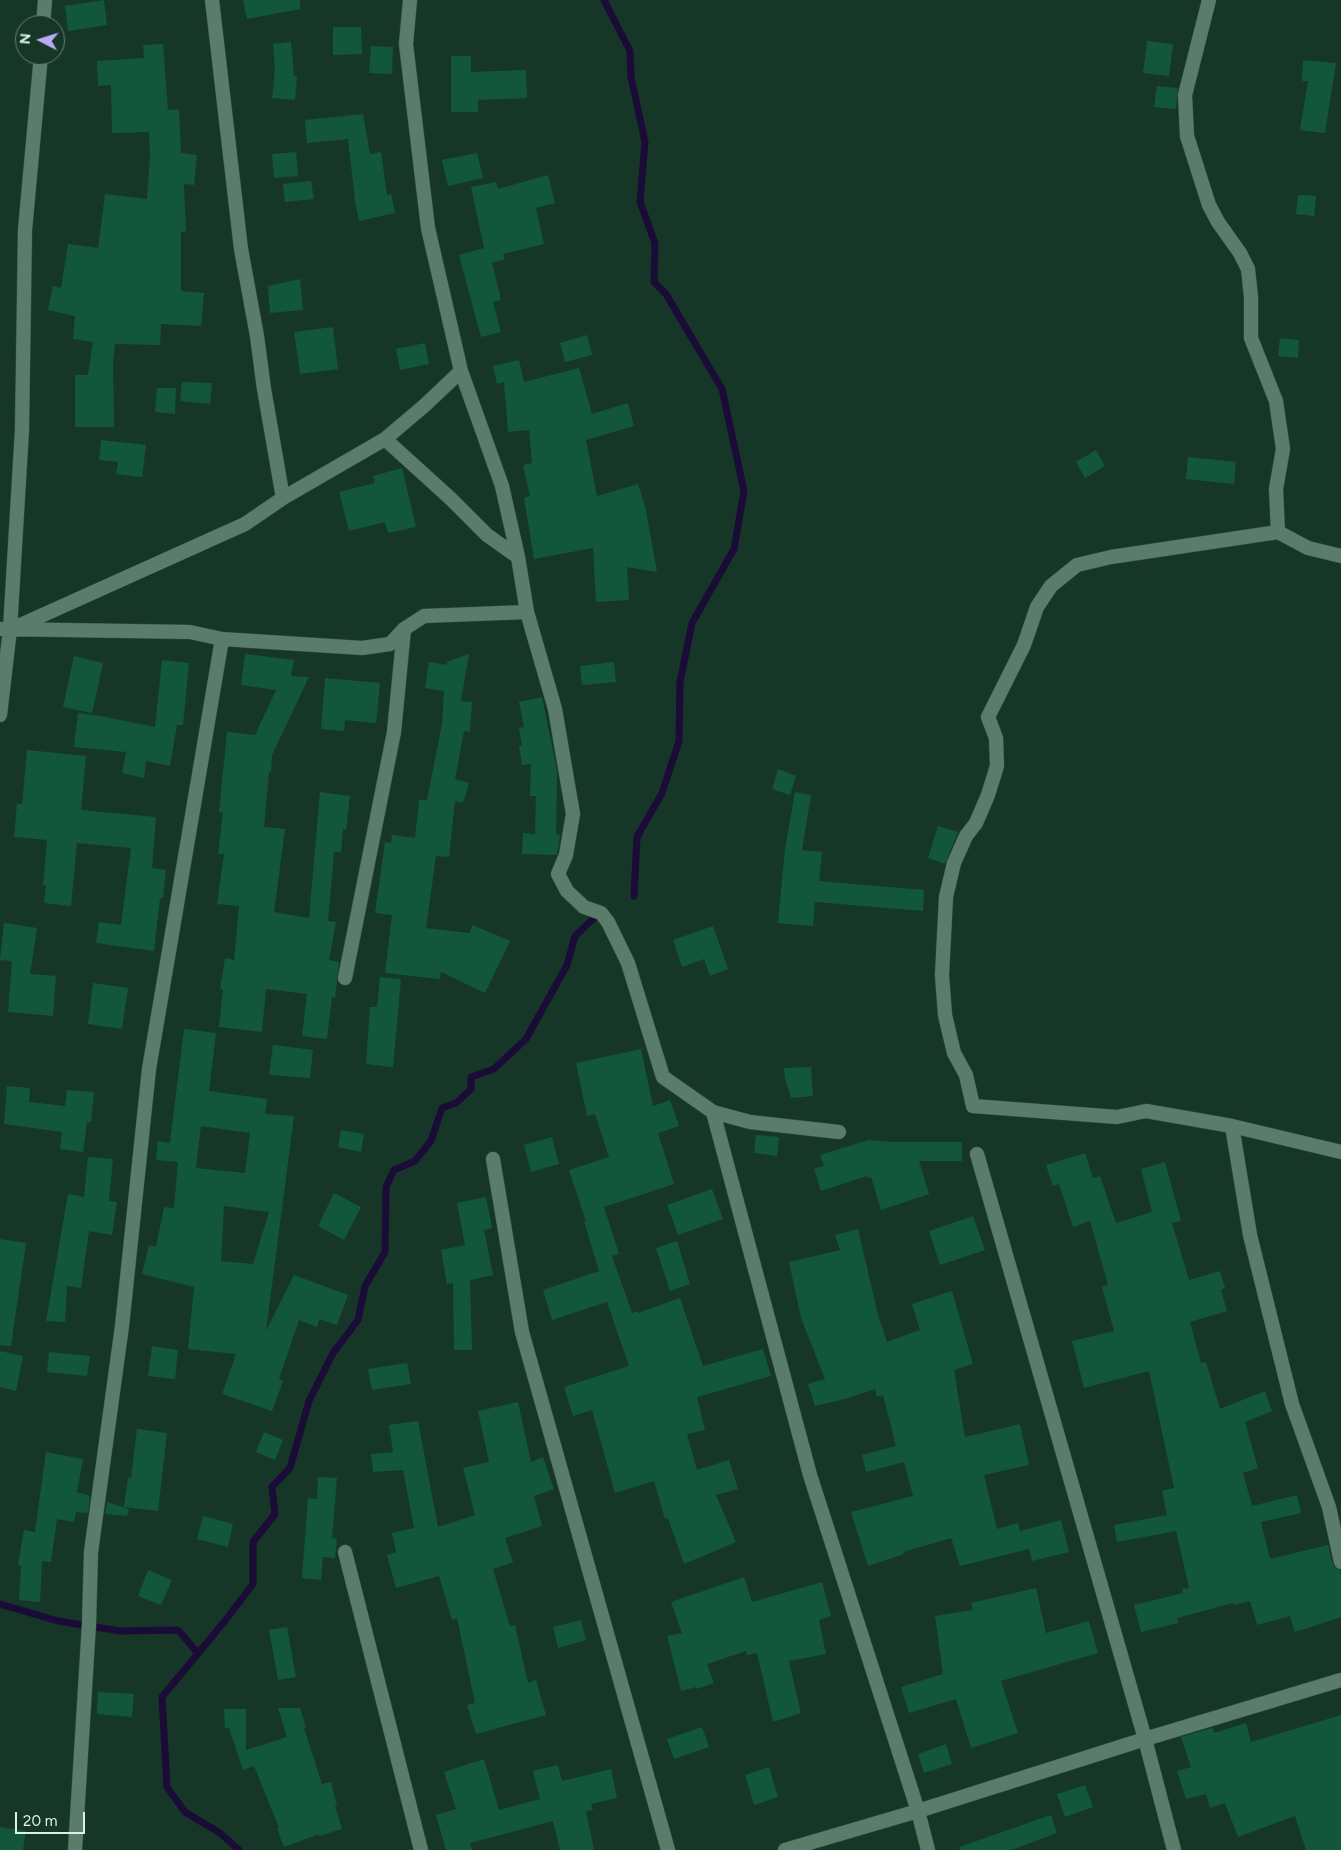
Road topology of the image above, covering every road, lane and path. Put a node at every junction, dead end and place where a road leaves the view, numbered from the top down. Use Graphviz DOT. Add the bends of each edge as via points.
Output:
graph roads {
  1 [pos="45,0"];
  2 [pos="212,0"];
  3 [pos="410,0"];
  4 [pos="1208,0"];
  5 [pos="44,15"];
  6 [pos="40,65"];
  7 [pos="461,371"];
  8 [pos="385,439"];
  9 [pos="283,498"];
  10 [pos="1278,532"];
  11 [pos="1341,556"];
  12 [pos="518,557"];
  13 [pos="527,612"];
  14 [pos="5,629"];
  15 [pos="404,629"];
  16 [pos="222,639"];
  17 [pos="0,715"];
  18 [pos="345,978"];
  19 [pos="713,1112"];
  20 [pos="1232,1126"];
  21 [pos="839,1132"];
  22 [pos="1341,1152"];
  23 [pos="977,1154"];
  24 [pos="493,1160"];
  25 [pos="345,1552"];
  26 [pos="1341,1562"];
  27 [pos="1341,1680"];
  28 [pos="1145,1739"];
  29 [pos="918,1811"];
  30 [pos="75,1850"];
  31 [pos="421,1850"];
  32 [pos="668,1850"];
  33 [pos="786,1850"];
  34 [pos="928,1850"];
  35 [pos="1174,1850"];
  1 -- 5 [label="street"];
  2 -- 9 [label="street" via="241,249"];
  3 -- 7 [label="street" via="406,44 428,228"];
  4 -- 10 [label="street" via="1185,95 1187,136 1209,205 1248,269 1251,338 1276,401 1283,449 1276,489"];
  6 -- 14 [label="street" via="25,230 22,430"];
  7 -- 8 [label="street"];
  7 -- 12 [label="street" via="502,486"];
  8 -- 9 [label="street"];
  8 -- 12 [label="street" via="487,535"];
  9 -- 14 [label="street" via="245,524"];
  10 -- 11 [label="street" via="1308,548"];
  10 -- 20 [label="street" via="1077,564 1052,586 1036,607 1024,644 988,717 996,738 997,766 976,823 954,862 943,929 945,1015 954,1053 966,1075 973,1106 1117,1118 1146,1111"];
  12 -- 13 [label="street"];
  13 -- 15 [label="street" via="424,616"];
  13 -- 19 [label="street" via="554,709 573,814 566,855 558,874 566,891 584,907 601,913 608,922 628,963 664,1077"];
  14 -- 16 [label="street" via="190,632"];
  14 -- 17 [label="street"];
  15 -- 16 [label="street" via="390,644 362,648"];
  15 -- 18 [label="street" via="394,732"];
  16 -- 30 [label="street" via="149,1069 122,1326 91,1552"];
  19 -- 21 [label="street" via="750,1122"];
  19 -- 29 [label="street" via="810,1475"];
  20 -- 22 [label="street"];
  20 -- 26 [label="street" via="1250,1234 1292,1404 1329,1507"];
  23 -- 28 [label="street"];
  24 -- 32 [label="street" via="522,1332"];
  25 -- 31 [label="street"];
  27 -- 28 [label="street"];
  28 -- 29 [label="street"];
  28 -- 35 [label="street"];
  29 -- 33 [label="street"];
  29 -- 34 [label="street"];
}
